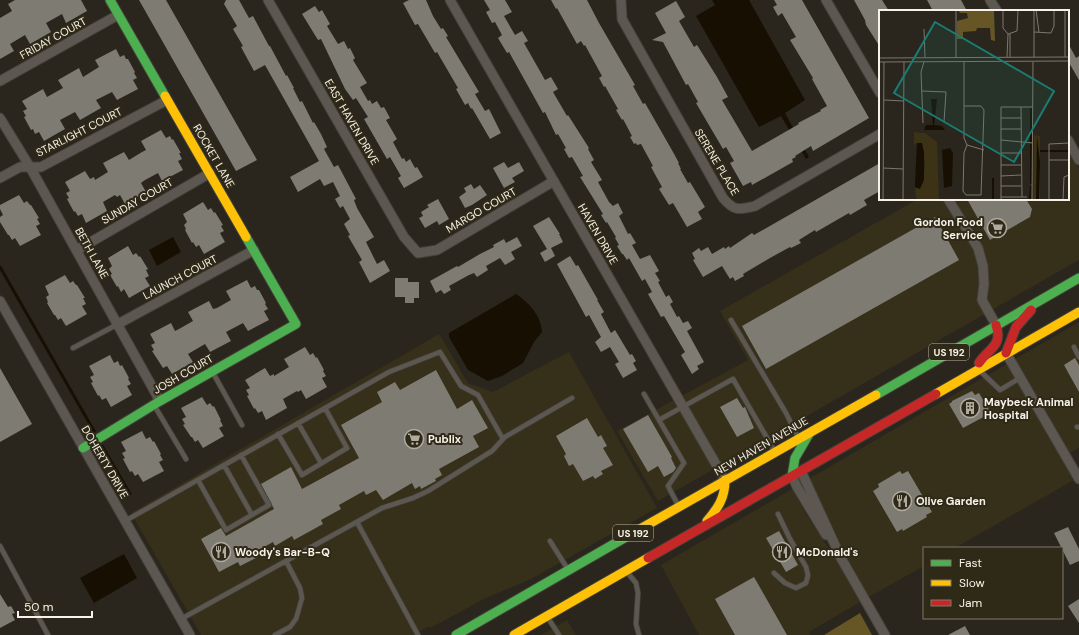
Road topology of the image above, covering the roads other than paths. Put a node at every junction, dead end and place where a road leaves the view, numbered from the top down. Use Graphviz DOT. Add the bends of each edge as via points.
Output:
graph roads {
  1 [pos="110,0"];
  2 [pos="268,0"];
  3 [pos="450,0"];
  4 [pos="621,0"];
  5 [pos="826,0"];
  6 [pos="990,0"];
  7 [pos="995,10"];
  8 [pos="118,15"];
  9 [pos="0,81"];
  10 [pos="879,91"];
  11 [pos="167,100"];
  12 [pos="0,118"];
  13 [pos="879,135"];
  14 [pos="1069,142"];
  15 [pos="1079,160"];
  16 [pos="30,167"];
  17 [pos="210,173"];
  18 [pos="0,178"];
  19 [pos="554,181"];
  20 [pos="949,200"];
  21 [pos="77,250"];
  22 [pos="254,250"];
  23 [pos="418,253"];
  24 [pos="1079,278"];
  25 [pos="0,301"];
  26 [pos="1039,301"];
  27 [pos="1079,312"];
  28 [pos="731,320"];
  29 [pos="118,324"];
  30 [pos="296,324"];
  31 [pos="996,325"];
  32 [pos="1074,347"];
  33 [pos="73,348"];
  34 [pos="1006,353"];
  35 [pos="1079,357"];
  36 [pos="978,369"];
  37 [pos="212,372"];
  38 [pos="1020,378"];
  39 [pos="644,394"];
  40 [pos="572,398"];
  41 [pos="157,403"];
  42 [pos="325,408"];
  43 [pos="683,408"];
  44 [pos="660,420"];
  45 [pos="298,423"];
  46 [pos="242,424"];
  47 [pos="810,432"];
  48 [pos="278,434"];
  49 [pos="798,438"];
  50 [pos="503,439"];
  51 [pos="83,448"];
  52 [pos="775,452"];
  53 [pos="241,455"];
  54 [pos="186,459"];
  55 [pos="322,464"];
  56 [pos="224,465"];
  57 [pos="801,471"];
  58 [pos="792,476"];
  59 [pos="1079,479"];
  60 [pos="198,480"];
  61 [pos="726,480"];
  62 [pos="679,507"];
  63 [pos="778,514"];
  64 [pos="252,515"];
  65 [pos="125,521"];
  66 [pos="356,522"];
  67 [pos="703,526"];
  68 [pos="550,541"];
  69 [pos="0,546"];
  70 [pos="841,558"];
  71 [pos="286,561"];
  72 [pos="568,570"];
  73 [pos="626,570"];
  74 [pos="774,573"];
  75 [pos="547,616"];
  76 [pos="181,619"];
  77 [pos="48,635"];
  78 [pos="190,635"];
  79 [pos="275,635"];
  80 [pos="418,635"];
  81 [pos="456,635"];
  82 [pos="514,635"];
  83 [pos="559,635"];
  84 [pos="639,635"];
  85 [pos="885,635"];
  1 -- 8 [label="main road, ROCKET LANE"];
  2 -- 23 [label="street, EAST HAVEN DRIVE" via="404,237"];
  3 -- 19 [label="street, HAVEN DRIVE"];
  4 -- 13 [label="street, SERENE PLACE" via="622,19 730,207 741,210 754,206"];
  5 -- 10 [label="street"];
  6 -- 7 [label="street"];
  8 -- 9 [label="street, FRIDAY COURT"];
  8 -- 11 [label="main road, ROCKET LANE"];
  11 -- 16 [label="street, STARLIGHT COURT" via="42,168"];
  11 -- 17 [label="main road, ROCKET LANE"];
  12 -- 16 [label="street, BETH LANE"];
  14 -- 15 [label="street"];
  16 -- 18 [label="street, STARLIGHT COURT" via="20,167"];
  16 -- 21 [label="street, BETH LANE"];
  17 -- 21 [label="street, SUNDAY COURT"];
  17 -- 22 [label="main road, ROCKET LANE"];
  19 -- 23 [label="street, MARGO COURT" via="436,250"];
  19 -- 43 [label="street, HAVEN DRIVE"];
  20 -- 31 [label="street" via="978,248 984,266 982,300"];
  21 -- 29 [label="street, BETH LANE"];
  22 -- 29 [label="street, LAUNCH COURT"];
  22 -- 30 [label="main road, ROCKET LANE"];
  24 -- 26 [label="main road, NEW HAVEN AVENUE / US 192"];
  25 -- 51 [label="street, DOHERTY DRIVE"];
  26 -- 31 [label="main road, NEW HAVEN AVENUE / US 192"];
  26 -- 34 [label="main road" via="1016,327"];
  27 -- 34 [label="main road, US 192"];
  28 -- 49 [label="lane"];
  29 -- 33 [label="lane"];
  29 -- 41 [label="street, BETH LANE"];
  30 -- 37 [label="main road, JOSH COURT"];
  31 -- 36 [label="main road" via="997,342 980,360"];
  31 -- 47 [label="main road, NEW HAVEN AVENUE / US 192"];
  32 -- 35 [label="lane"];
  34 -- 36 [label="main road, US 192"];
  34 -- 38 [label="street"];
  36 -- 38 [label="lane" via="1000,390"];
  36 -- 57 [label="main road, US 192"];
  37 -- 41 [label="main road, JOSH COURT"];
  37 -- 46 [label="lane"];
  38 -- 59 [label="street"];
  39 -- 44 [label="lane"];
  40 -- 50 [label="lane"];
  41 -- 51 [label="main road, JOSH COURT"];
  41 -- 54 [label="lane"];
  42 -- 45 [label="lane"];
  42 -- 50 [label="lane" via="389,372 440,352 461,386 478,395"];
  42 -- 55 [label="lane" via="347,448"];
  43 -- 44 [label="lane"];
  43 -- 52 [label="lane" via="734,379"];
  43 -- 61 [label="street, HAVEN DRIVE"];
  44 -- 62 [label="lane" via="684,463 668,486"];
  45 -- 48 [label="lane"];
  45 -- 55 [label="lane"];
  47 -- 49 [label="main road, NEW HAVEN AVENUE / US 192"];
  47 -- 58 [label="main road" via="794,458"];
  48 -- 53 [label="lane"];
  48 -- 55 [label="lane" via="302,475"];
  49 -- 52 [label="main road, NEW HAVEN AVENUE / US 192"];
  50 -- 66 [label="lane" via="492,451 428,491 382,508"];
  51 -- 65 [label="street, DOHERTY DRIVE"];
  52 -- 61 [label="main road, NEW HAVEN AVENUE / US 192"];
  53 -- 56 [label="lane"];
  53 -- 64 [label="lane" via="269,505"];
  56 -- 60 [label="lane"];
  56 -- 64 [label="lane"];
  57 -- 58 [label="main road, US 192"];
  57 -- 70 [label="street"];
  58 -- 67 [label="main road, US 192"];
  58 -- 70 [label="street" via="815,519"];
  60 -- 64 [label="lane" via="226,530"];
  60 -- 65 [label="lane"];
  61 -- 62 [label="main road, NEW HAVEN AVENUE / US 192"];
  61 -- 67 [label="main road" via="726,492 720,504"];
  62 -- 72 [label="main road, NEW HAVEN AVENUE / US 192"];
  63 -- 74 [label="lane" via="808,575 806,583 796,588 785,584"];
  65 -- 76 [label="street, DOHERTY DRIVE"];
  66 -- 71 [label="lane"];
  66 -- 80 [label="lane"];
  67 -- 73 [label="main road, US 192"];
  68 -- 72 [label="lane"];
  69 -- 77 [label="lane"];
  70 -- 85 [label="street"];
  71 -- 76 [label="lane"];
  71 -- 79 [label="lane" via="300,588 302,598 296,619 290,627"];
  72 -- 81 [label="main road, NEW HAVEN AVENUE / US 192"];
  73 -- 75 [label="main road, US 192"];
  73 -- 84 [label="lane" via="636,583 636,624"];
  75 -- 82 [label="main road, US 192"];
  75 -- 83 [label="lane"];
  76 -- 78 [label="street, DOHERTY DRIVE"];
}
